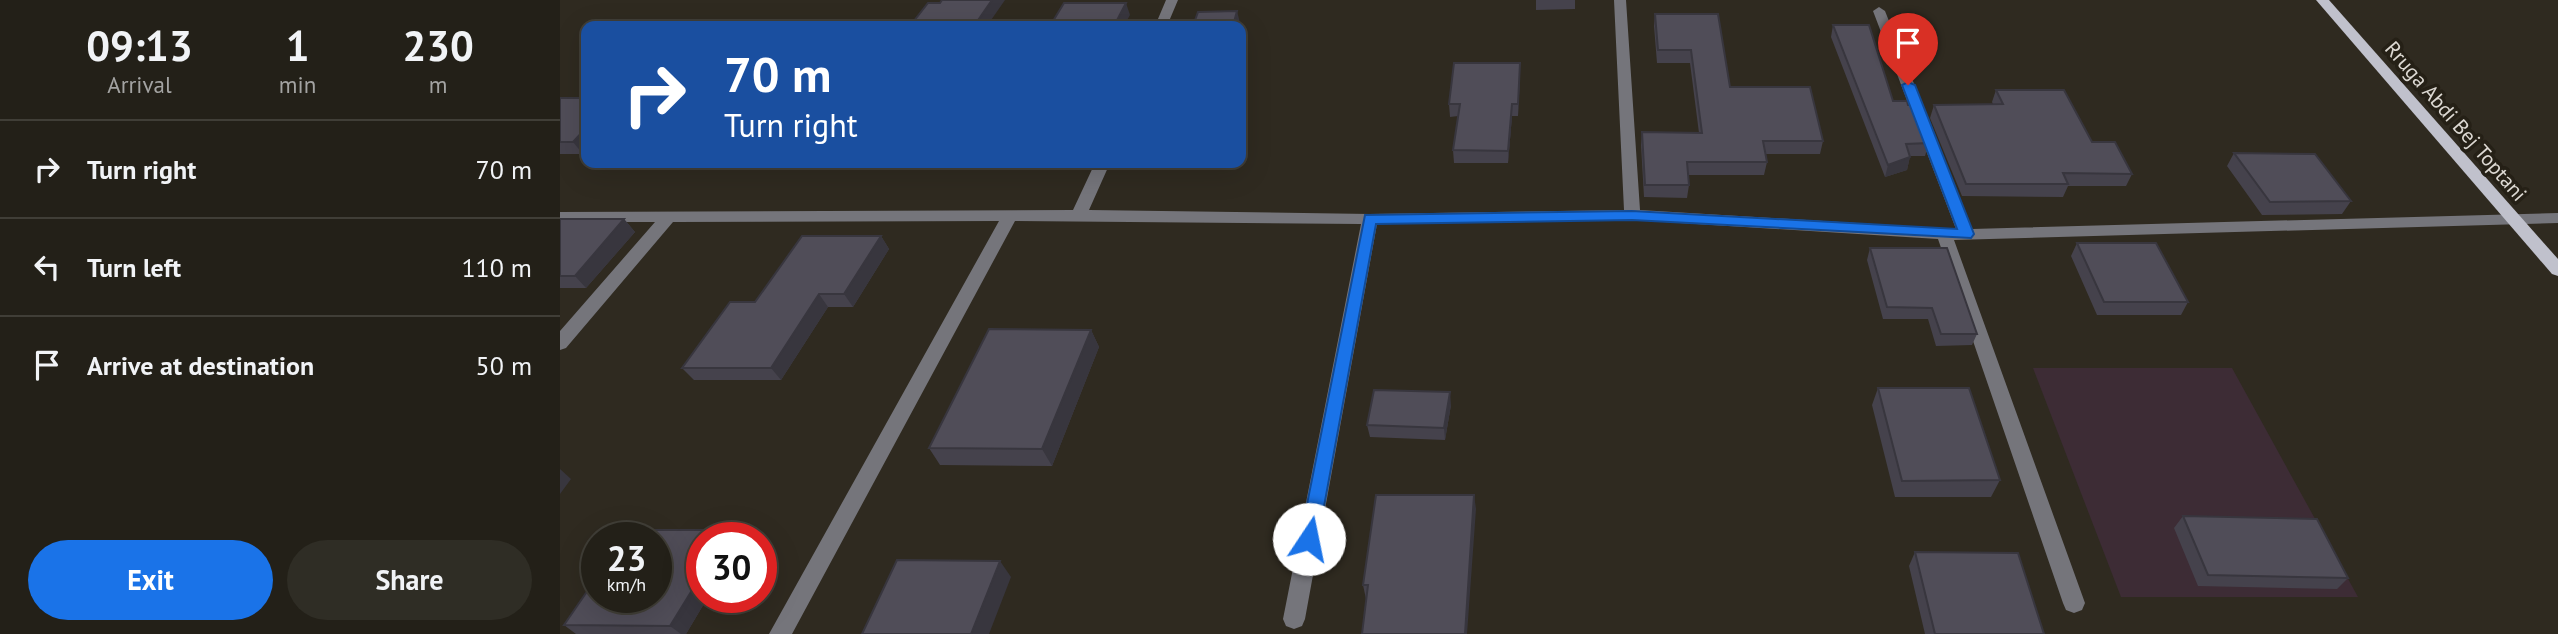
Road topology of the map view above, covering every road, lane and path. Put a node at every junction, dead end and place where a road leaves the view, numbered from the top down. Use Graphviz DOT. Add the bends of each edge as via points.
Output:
graph roads {
  1 [pos="1172,0"];
  2 [pos="1620,0"];
  3 [pos="2322,0"];
  4 [pos="1880,11"];
  5 [pos="1163,21"];
  6 [pos="1100,168"];
  7 [pos="1079,215"];
  8 [pos="1632,215"];
  9 [pos="1010,216"];
  10 [pos="560,217"];
  11 [pos="668,217"];
  12 [pos="2558,218"];
  13 [pos="1370,219"];
  14 [pos="2514,220"];
  15 [pos="1944,234"];
  16 [pos="1966,234"];
  17 [pos="2558,270"];
  18 [pos="560,343"];
  19 [pos="2074,603"];
  20 [pos="1294,619"];
  21 [pos="780,634"];
  1 -- 5 [label="street"];
  2 -- 8 [label="street"];
  3 -- 14 [label="main road, Rruga Abdi Bej Toptani"];
  4 -- 16 [label="street"];
  6 -- 7 [label="street"];
  7 -- 9 [label="street"];
  7 -- 13 [label="street"];
  8 -- 13 [label="street"];
  8 -- 15 [label="street"];
  9 -- 11 [label="street"];
  9 -- 21 [label="street"];
  10 -- 11 [label="street"];
  11 -- 18 [label="street"];
  12 -- 14 [label="street"];
  13 -- 20 [label="street"];
  14 -- 16 [label="street"];
  14 -- 17 [label="main road, Rruga Abdi Bej Toptani"];
  15 -- 16 [label="street"];
  15 -- 19 [label="street"];
}
